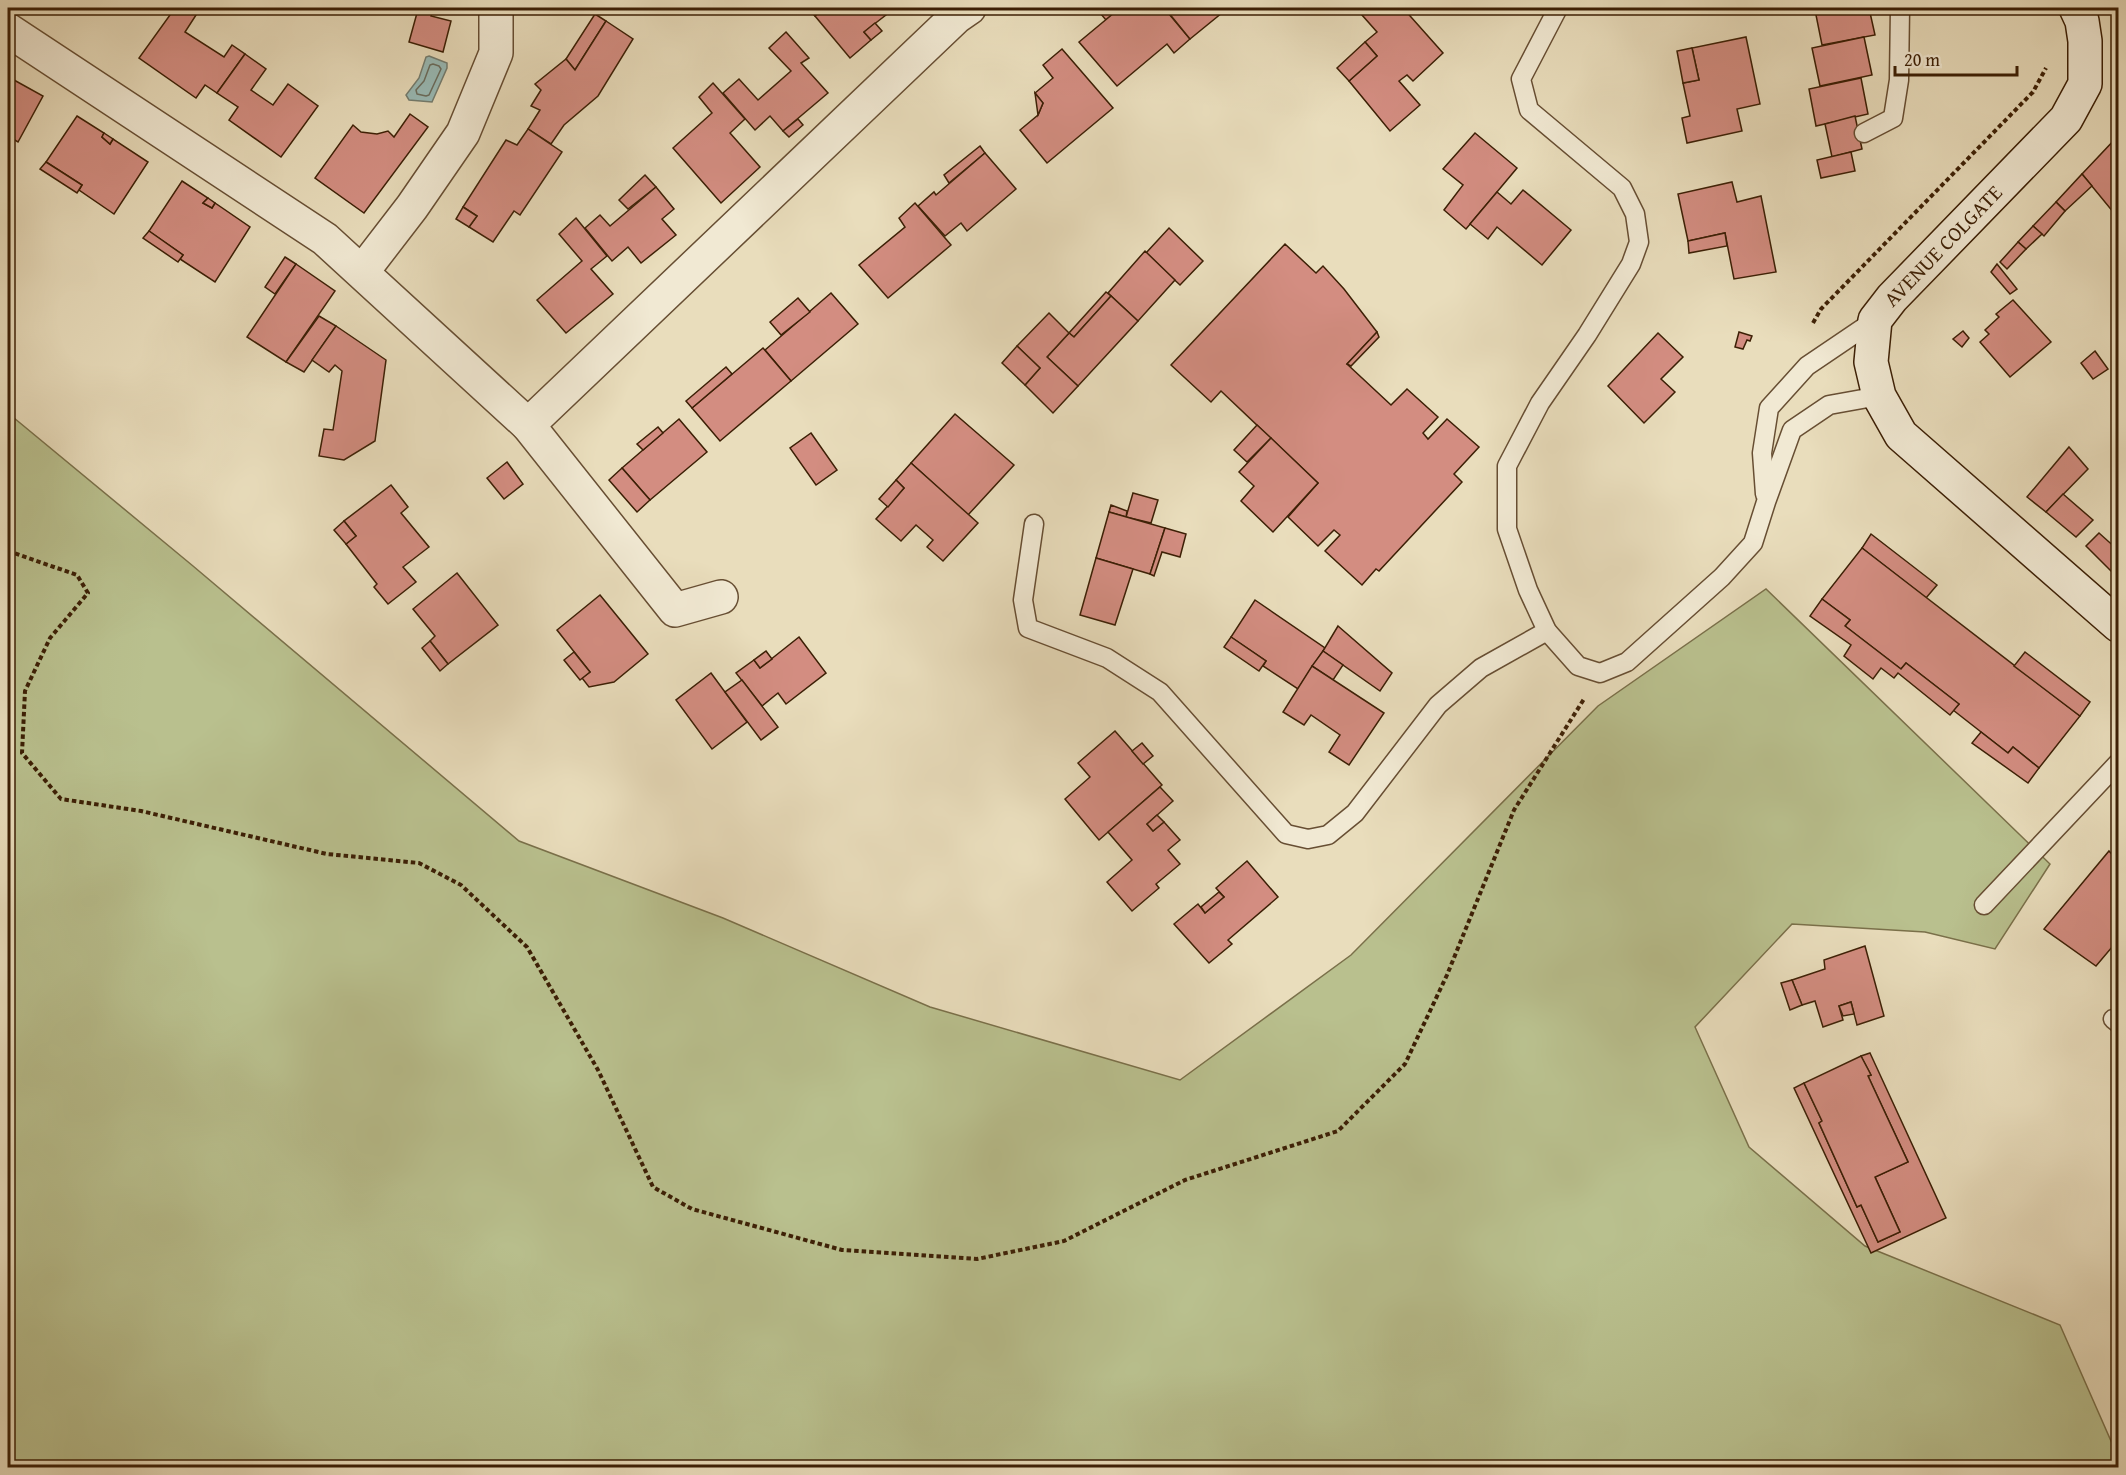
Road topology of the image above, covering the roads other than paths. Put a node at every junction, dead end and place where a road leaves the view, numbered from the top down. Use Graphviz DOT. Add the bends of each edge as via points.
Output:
graph roads {
  1 [pos="496,8"];
  2 [pos="969,8"];
  3 [pos="1558,8"];
  4 [pos="1900,8"];
  5 [pos="2076,8"];
  6 [pos="8,30"];
  7 [pos="1864,133"];
  8 [pos="362,272"];
  9 [pos="1875,320"];
  10 [pos="1880,396"];
  11 [pos="528,425"];
  12 [pos="1766,502"];
  13 [pos="1034,524"];
  14 [pos="721,597"];
  15 [pos="2118,625"];
  16 [pos="1547,631"];
  17 [pos="2118,763"];
  18 [pos="1984,905"];
  1 -- 8 [label="street" via="496,53 463,133"];
  2 -- 11 [label="street"];
  3 -- 16 [label="lane" via="1521,79 1529,110 1622,188 1635,214 1639,242 1631,264 1540,403 1507,466 1507,529"];
  4 -- 7 [label="lane" via="1899,80 1893,118"];
  5 -- 9 [label="street, AVENUE COLGATE" via="2085,41 2085,84 2066,119"];
  6 -- 8 [label="street" via="325,238"];
  8 -- 11 [label="street"];
  9 -- 10 [label="street, AVENUE COLGATE" via="1871,362"];
  9 -- 12 [label="lane" via="1807,366 1769,408 1762,453"];
  10 -- 12 [label="lane" via="1829,405 1792,430"];
  10 -- 15 [label="street, AVENUE COLGATE" via="1901,435"];
  11 -- 14 [label="street" via="675,610"];
  12 -- 16 [label="lane" via="1753,543 1722,577 1627,662 1600,673 1578,666"];
  13 -- 16 [label="lane" via="1023,600 1028,628 1107,658 1160,692 1286,834 1308,839 1328,835 1355,813 1446,698 1481,668"];
  17 -- 18 [label="lane"];
}
